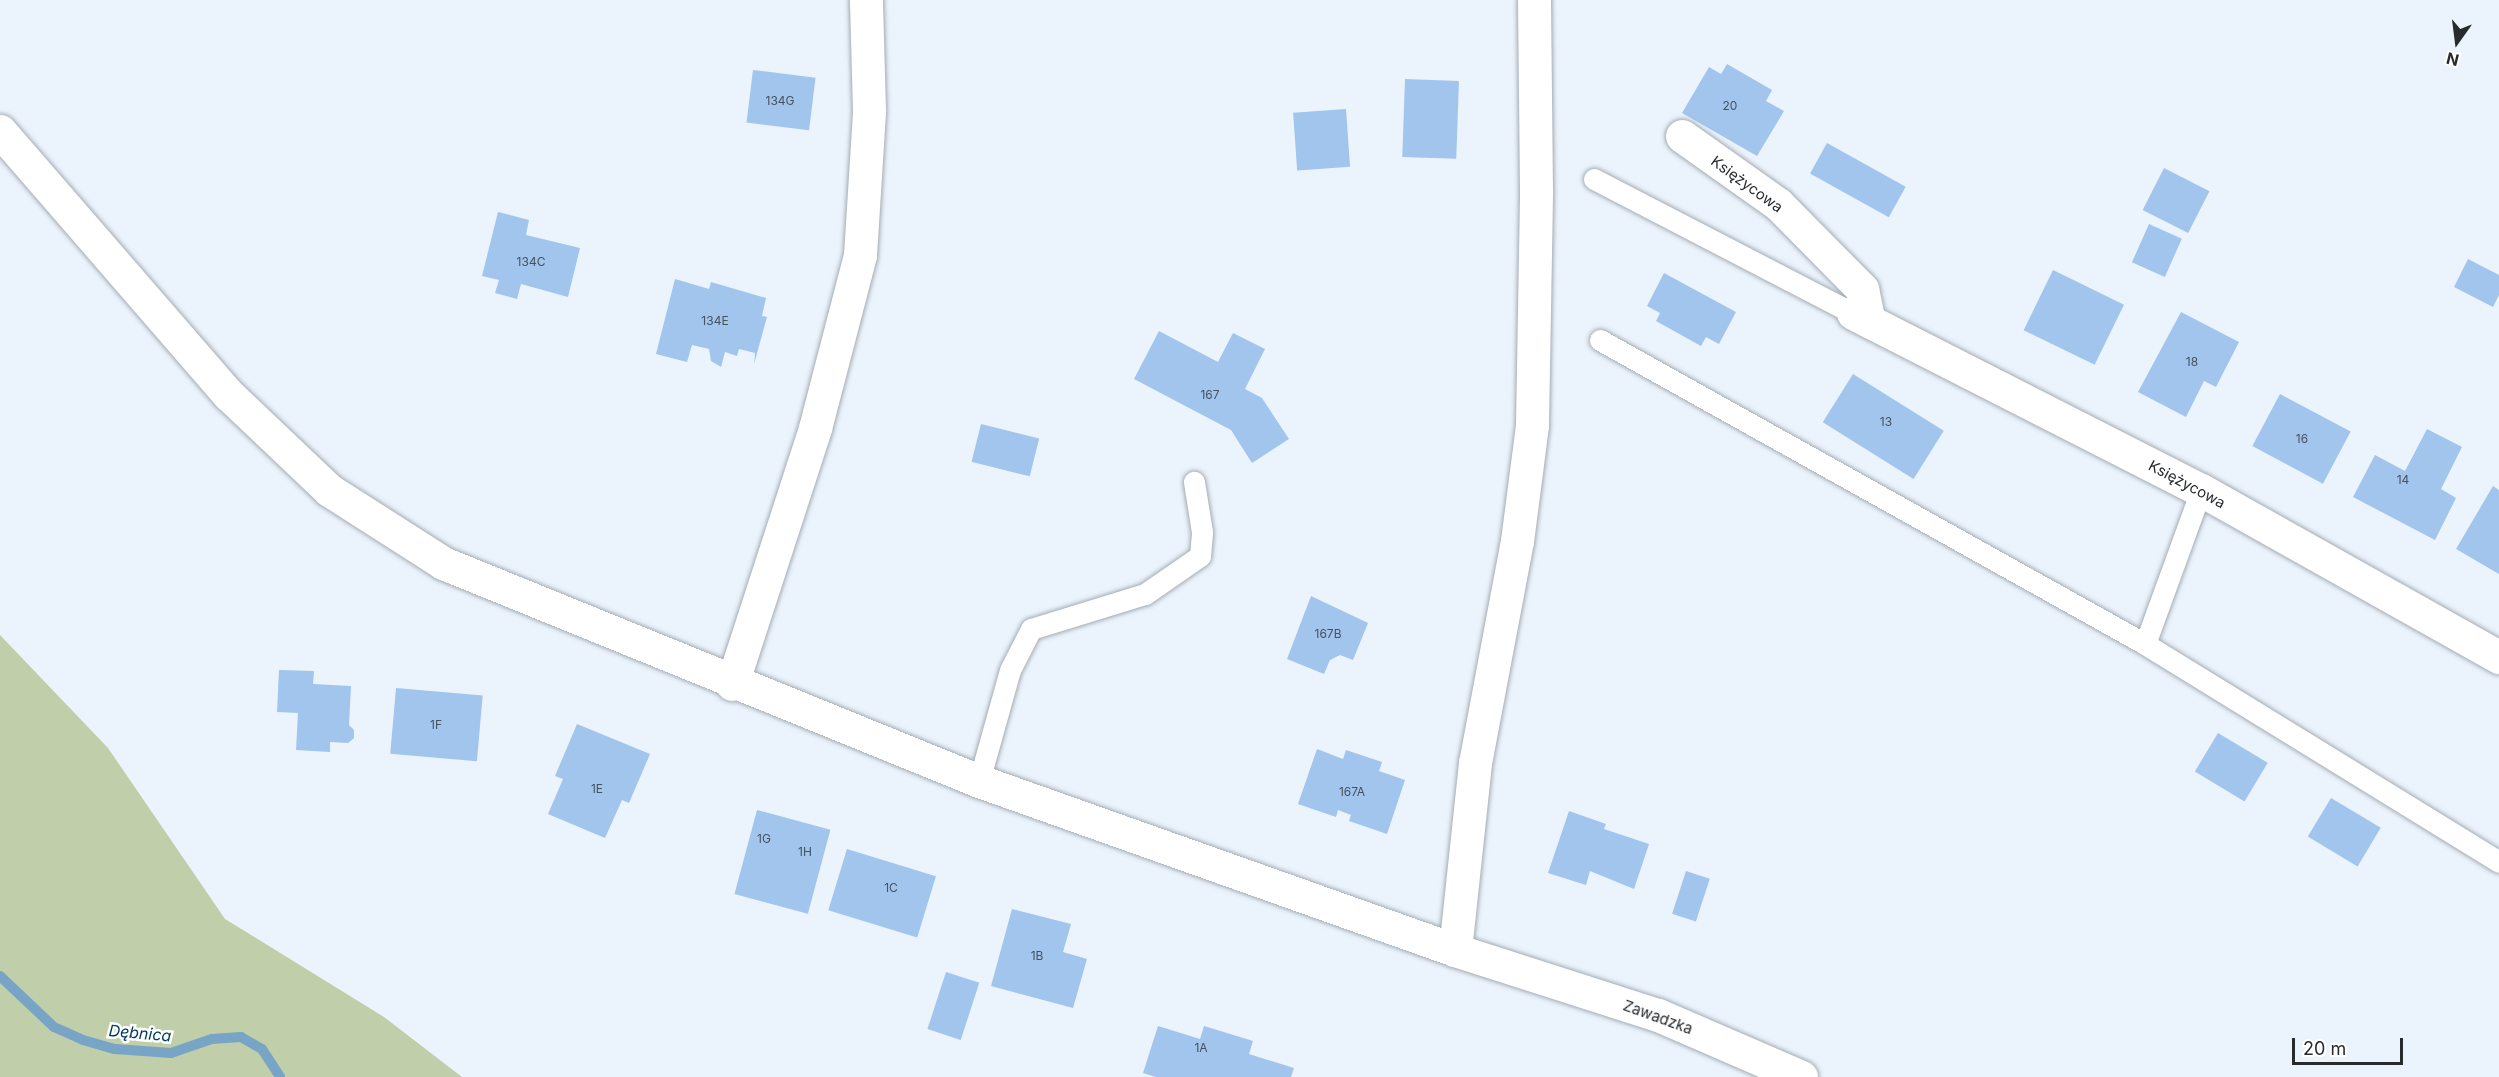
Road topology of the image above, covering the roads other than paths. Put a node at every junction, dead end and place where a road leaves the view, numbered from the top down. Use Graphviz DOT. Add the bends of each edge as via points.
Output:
graph roads {
  1 [pos="866,0"];
  2 [pos="1534,0"];
  3 [pos="0,131"];
  4 [pos="1682,136"];
  5 [pos="1594,179"];
  6 [pos="1861,317"];
  7 [pos="1600,340"];
  8 [pos="1194,482"];
  9 [pos="2201,490"];
  10 [pos="2145,644"];
  11 [pos="2499,657"];
  12 [pos="732,684"];
  13 [pos="979,781"];
  14 [pos="2499,862"];
  15 [pos="1455,950"];
  16 [pos="1801,1077"];
  1 -- 12 [label="street" via="869,110 860,255 815,428"];
  2 -- 15 [label="street" via="1532,425 1517,541 1475,763"];
  3 -- 12 [label="street, Zawadzka" via="229,395 329,490 443,564"];
  4 -- 6 [label="street, Księżycowa" via="1778,204 1862,289"];
  5 -- 6 [label="lane"];
  6 -- 9 [label="street, Księżycowa"];
  7 -- 10 [label="lane"];
  8 -- 13 [label="lane" via="1202,532 1200,556 1145,594 1031,629 1010,670"];
  9 -- 10 [label="lane"];
  9 -- 11 [label="street, Księżycowa"];
  10 -- 14 [label="lane"];
  12 -- 13 [label="street, Zawadzka"];
  13 -- 15 [label="street, Zawadzka"];
  15 -- 16 [label="street, Zawadzka" via="1658,1015"];
}
